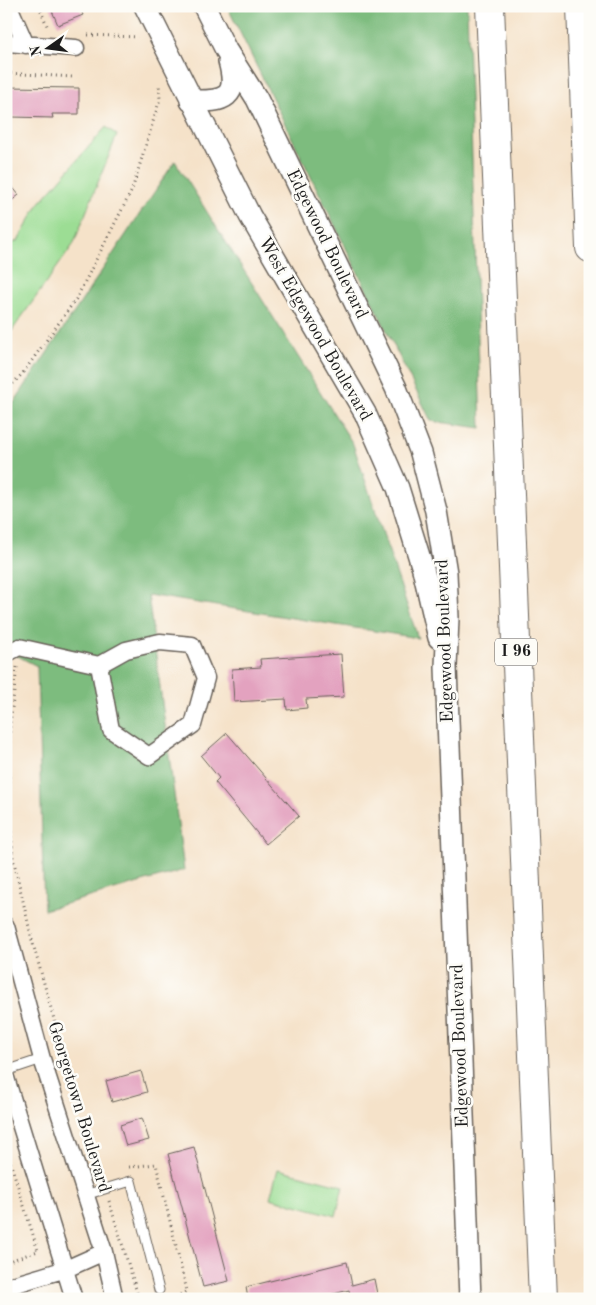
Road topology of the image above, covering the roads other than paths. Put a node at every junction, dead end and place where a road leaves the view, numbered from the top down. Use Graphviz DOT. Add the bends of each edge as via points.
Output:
graph roads {
  1 [pos="9,6"];
  2 [pos="145,6"];
  3 [pos="204,6"];
  4 [pos="490,6"];
  5 [pos="581,6"];
  6 [pos="6,43"];
  7 [pos="26,45"];
  8 [pos="76,48"];
  9 [pos="226,50"];
  10 [pos="191,101"];
  11 [pos="590,248"];
  12 [pos="13,650"];
  13 [pos="99,665"];
  14 [pos="446,667"];
  15 [pos="6,926"];
  16 [pos="42,1059"];
  17 [pos="6,1071"];
  18 [pos="6,1078"];
  19 [pos="85,1195"];
  20 [pos="104,1252"];
  21 [pos="66,1269"];
  22 [pos="6,1287"];
  23 [pos="159,1290"];
  24 [pos="74,1299"];
  25 [pos="115,1299"];
  26 [pos="470,1299"];
  27 [pos="543,1299"];
  1 -- 7 [label="street"];
  2 -- 10 [label="street, West Edgewood Boulevard"];
  3 -- 9 [label="street, Edgewood Boulevard"];
  4 -- 27 [label="highway, I 96"];
  5 -- 11 [label="highway"];
  6 -- 7 [label="street"];
  7 -- 8 [label="street"];
  9 -- 10 [label="street" via="233,76 233,88 228,96 212,102"];
  9 -- 14 [label="street, Edgewood Boulevard" via="257,99 396,388 421,453 436,511 446,573"];
  10 -- 14 [label="street, West Edgewood Boulevard" via="250,216 368,421 404,506"];
  12 -- 13 [label="street"];
  13 -- 13 [label="street" via="111,730 149,756 193,726 206,678 192,645 160,642 126,650"];
  14 -- 26 [label="street, Edgewood Boulevard"];
  15 -- 16 [label="street, Georgetown Boulevard"];
  16 -- 17 [label="lane"];
  16 -- 19 [label="street, Georgetown Boulevard"];
  18 -- 21 [label="street"];
  19 -- 20 [label="street, Georgetown Boulevard"];
  19 -- 23 [label="lane" via="132,1180"];
  20 -- 21 [label="street"];
  20 -- 25 [label="street, Georgetown Boulevard"];
  21 -- 22 [label="street"];
  21 -- 24 [label="street"];
}
